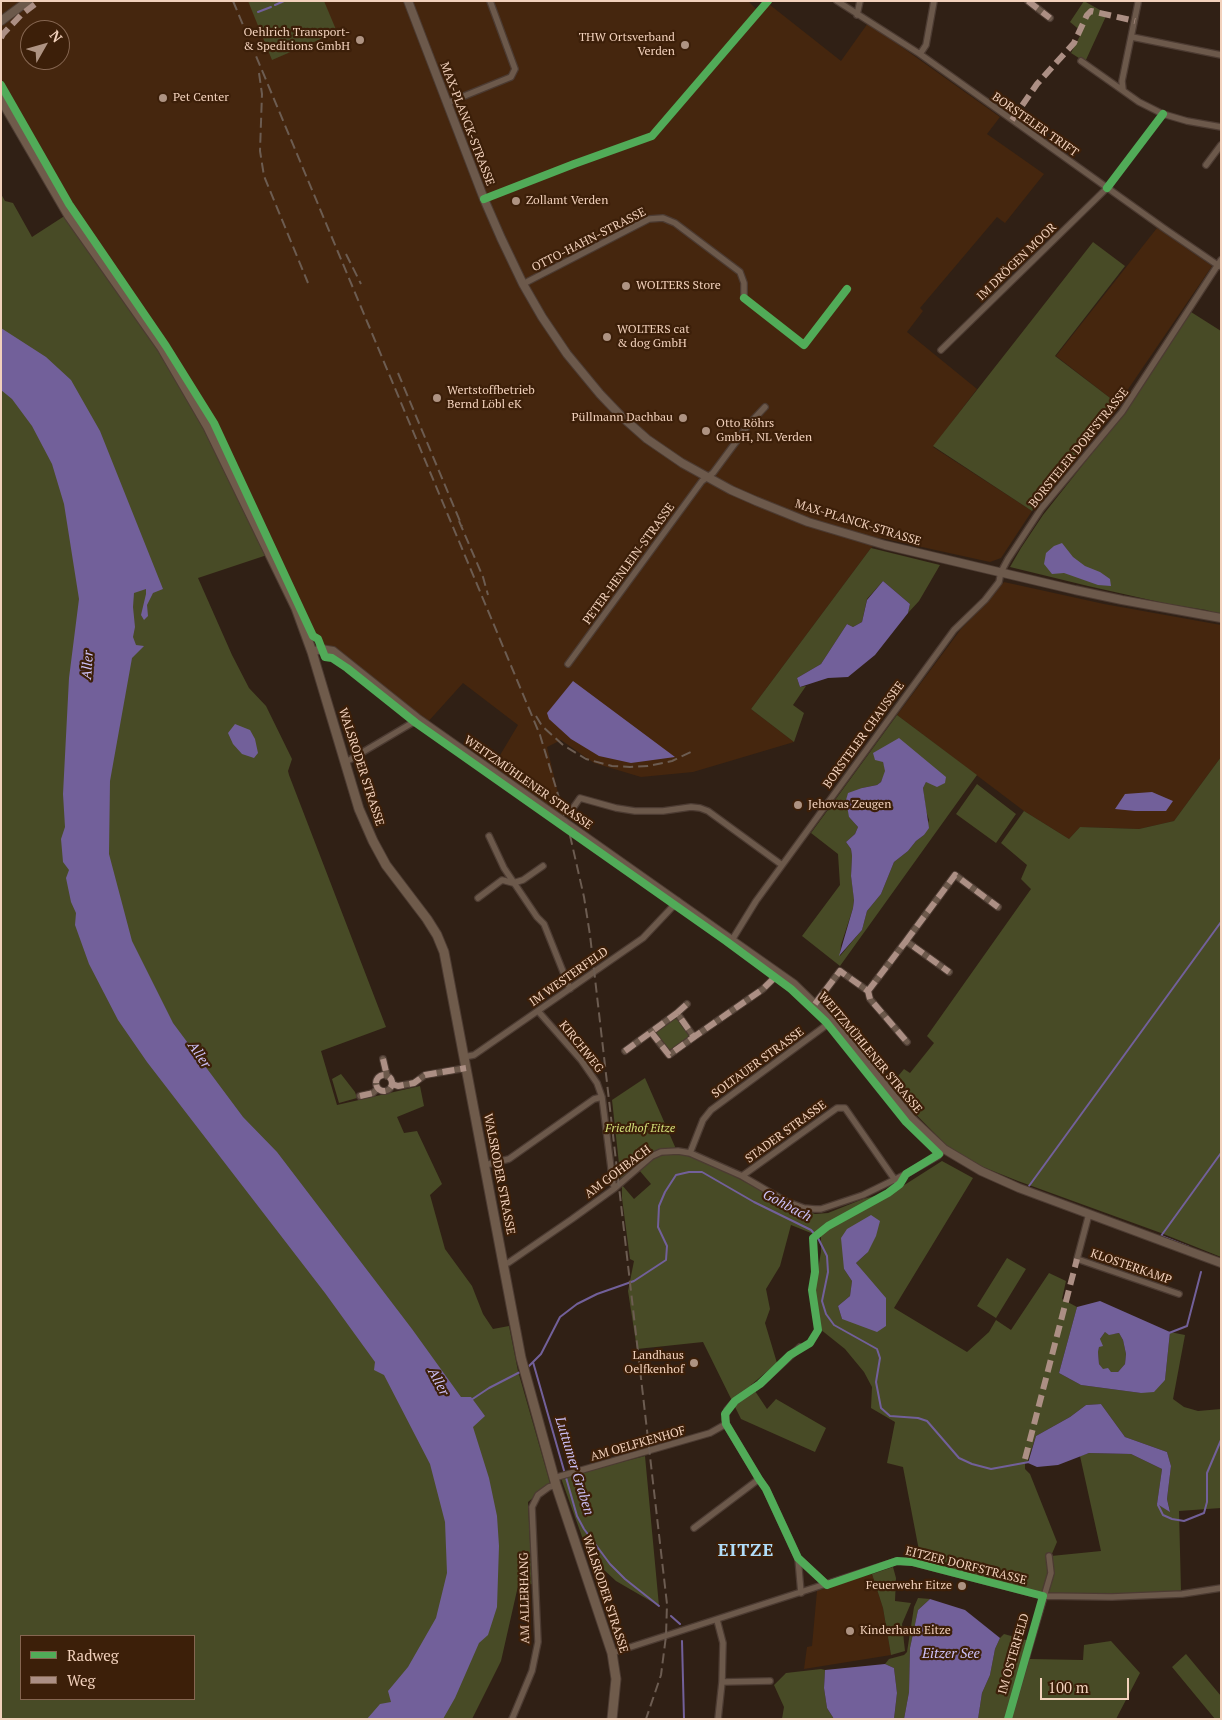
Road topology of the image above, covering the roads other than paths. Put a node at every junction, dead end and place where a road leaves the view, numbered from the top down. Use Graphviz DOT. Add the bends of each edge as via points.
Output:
graph roads {
  1 [pos="28,1"];
  2 [pos="408,1"];
  3 [pos="490,1"];
  4 [pos="837,1"];
  5 [pos="860,1"];
  6 [pos="934,1"];
  7 [pos="1028,1"];
  8 [pos="1138,3"];
  9 [pos="858,15"];
  10 [pos="1050,18"];
  11 [pos="1,21"];
  12 [pos="1132,37"];
  13 [pos="920,54"];
  14 [pos="1221,55"];
  15 [pos="1081,61"];
  16 [pos="1123,90"];
  17 [pos="1,99"];
  18 [pos="447,103"];
  19 [pos="1221,127"];
  20 [pos="1221,145"];
  21 [pos="1206,164"];
  22 [pos="1107,188"];
  23 [pos="1220,264"];
  24 [pos="523,284"];
  25 [pos="744,298"];
  26 [pos="941,350"];
  27 [pos="765,407"];
  28 [pos="708,477"];
  29 [pos="1001,572"];
  30 [pos="1221,618"];
  31 [pos="312,652"];
  32 [pos="568,664"];
  33 [pos="417,718"];
  34 [pos="346,762"];
  35 [pos="573,808"];
  36 [pos="489,836"];
  37 [pos="782,865"];
  38 [pos="543,866"];
  39 [pos="513,883"];
  40 [pos="478,898"];
  41 [pos="678,901"];
  42 [pos="998,907"];
  43 [pos="732,940"];
  44 [pos="906,941"];
  45 [pos="949,972"];
  46 [pos="778,973"];
  47 [pos="570,989"];
  48 [pos="868,991"];
  49 [pos="687,1004"];
  50 [pos="815,1004"];
  51 [pos="538,1011"];
  52 [pos="677,1013"];
  53 [pos="832,1022"];
  54 [pos="651,1032"];
  55 [pos="694,1037"];
  56 [pos="907,1042"];
  57 [pos="624,1051"];
  58 [pos="464,1057"];
  59 [pos="382,1059"];
  60 [pos="466,1068"];
  61 [pos="387,1076"];
  62 [pos="392,1084"];
  63 [pos="378,1088"];
  64 [pos="360,1096"];
  65 [pos="602,1097"];
  66 [pos="944,1149"];
  67 [pos="690,1154"];
  68 [pos="485,1165"];
  69 [pos="742,1176"];
  70 [pos="895,1180"];
  71 [pos="615,1188"];
  72 [pos="1089,1214"];
  73 [pos="504,1263"];
  74 [pos="1221,1263"];
  75 [pos="1179,1294"];
  76 [pos="800,1347"];
  77 [pos="726,1424"];
  78 [pos="759,1479"];
  79 [pos="557,1480"];
  80 [pos="694,1528"];
  81 [pos="1049,1556"];
  82 [pos="798,1558"];
  83 [pos="827,1585"];
  84 [pos="1221,1588"];
  85 [pos="802,1593"];
  86 [pos="1043,1596"];
  87 [pos="717,1620"];
  88 [pos="612,1654"];
  89 [pos="770,1681"];
  90 [pos="722,1682"];
  91 [pos="512,1719"];
  92 [pos="612,1719"];
  93 [pos="718,1719"];
  94 [pos="1008,1719"];
  1 -- 11 [label="street"];
  2 -- 18 [label="street, MAX-PLANCK-STRASSE"];
  3 -- 18 [label="street" via="515,69 511,77"];
  4 -- 9 [label="street, BORSTELER TRIFT"];
  5 -- 9 [label="street"];
  6 -- 13 [label="street" via="926,45"];
  7 -- 10 [label="street"];
  8 -- 12 [label="street"];
  9 -- 13 [label="street, BORSTELER TRIFT"];
  12 -- 14 [label="street"];
  12 -- 16 [label="street"];
  13 -- 22 [label="street, BORSTELER TRIFT"];
  15 -- 16 [label="street"];
  16 -- 19 [label="street" via="1163,114"];
  17 -- 31 [label="main road, WALSRODER STRASSE" via="69,216 162,348 208,426 292,601"];
  18 -- 24 [label="street, MAX-PLANCK-STRASSE" via="495,224"];
  20 -- 21 [label="street"];
  22 -- 23 [label="street, BORSTELER TRIFT"];
  22 -- 26 [label="street, IM DRÖGEN MOOR"];
  23 -- 29 [label="street, BORSTELER DORFSTRASSE" via="1127,406 1041,509"];
  24 -- 25 [label="street, OTTO-HAHN-STRASSE" via="649,219 662,218 675,223 740,272"];
  24 -- 28 [label="street, MAX-PLANCK-STRASSE" via="567,354 621,416 647,439"];
  27 -- 28 [label="street, PETER-HENLEIN-STRASSE"];
  28 -- 29 [label="street, MAX-PLANCK-STRASSE" via="808,522 885,545"];
  28 -- 32 [label="street, PETER-HENLEIN-STRASSE"];
  29 -- 30 [label="street, MAX-PLANCK-STRASSE" via="1122,600"];
  29 -- 37 [label="street, BORSTELER CHAUSSEE" via="999,582 954,630"];
  31 -- 33 [label="street, WEITZMÜHLENER STRASSE" via="321,649 333,651"];
  31 -- 34 [label="main road, WALSRODER STRASSE"];
  33 -- 34 [label="street"];
  33 -- 41 [label="street, WEITZMÜHLENER STRASSE"];
  34 -- 58 [label="main road, WALSRODER STRASSE" via="359,809 373,841 386,865 437,935 444,952"];
  35 -- 37 [label="street" via="580,798 635,812 700,808"];
  36 -- 39 [label="street"];
  37 -- 43 [label="street, BORSTELER CHAUSSEE"];
  38 -- 39 [label="street"];
  39 -- 40 [label="street" via="502,880"];
  39 -- 47 [label="street" via="544,924"];
  41 -- 43 [label="street, WEITZMÜHLENER STRASSE"];
  41 -- 47 [label="street, IM WESTERFELD" via="643,938"];
  42 -- 44 [label="street" via="955,875"];
  43 -- 46 [label="street, WEITZMÜHLENER STRASSE"];
  44 -- 45 [label="street"];
  44 -- 48 [label="street"];
  46 -- 50 [label="street, WEITZMÜHLENER STRASSE"];
  46 -- 55 [label="street" via="763,989"];
  47 -- 51 [label="street, IM WESTERFELD"];
  48 -- 50 [label="street" via="840,972"];
  48 -- 56 [label="street" via="870,999"];
  49 -- 52 [label="street"];
  50 -- 53 [label="street, WEITZMÜHLENER STRASSE"];
  51 -- 58 [label="street, IM WESTERFELD" via="474,1055"];
  51 -- 65 [label="street, KIRCHWEG" via="590,1072"];
  52 -- 54 [label="street"];
  52 -- 55 [label="street"];
  53 -- 66 [label="street, WEITZMÜHLENER STRASSE" via="910,1118"];
  53 -- 67 [label="street, SOLTAUER STRASSE" via="711,1110"];
  54 -- 55 [label="street" via="669,1055"];
  54 -- 57 [label="street"];
  58 -- 60 [label="main road, WALSRODER STRASSE"];
  59 -- 61 [label="street"];
  60 -- 62 [label="street" via="425,1075 414,1083"];
  60 -- 68 [label="main road, WALSRODER STRASSE"];
  61 -- 62 [label="street"];
  61 -- 63 [label="street" via="378,1079"];
  62 -- 63 [label="street" via="388,1090"];
  63 -- 64 [label="street"];
  65 -- 68 [label="street" via="594,1099 509,1159"];
  65 -- 71 [label="street, KIRCHWEG"];
  66 -- 70 [label="street, AM GOHBACH" via="938,1156"];
  66 -- 72 [label="street, WEITZMÜHLENER STRASSE" via="1006,1183"];
  67 -- 69 [label="street, AM GOHBACH"];
  67 -- 71 [label="street, AM GOHBACH" via="667,1151 656,1154"];
  68 -- 73 [label="main road, WALSRODER STRASSE"];
  69 -- 70 [label="street, AM GOHBACH" via="785,1201 815,1210 863,1195"];
  69 -- 70 [label="street, STADER STRASSE" via="837,1108 845,1108"];
  71 -- 73 [label="street, AM GOHBACH"];
  72 -- 74 [label="street, WEITZMÜHLENER STRASSE"];
  72 -- 75 [label="street, KLOSTERKAMP" via="1077,1259"];
  73 -- 79 [label="main road, WALSRODER STRASSE" via="521,1358"];
  76 -- 77 [label="street" via="760,1384 730,1406 725,1414"];
  77 -- 78 [label="street"];
  77 -- 79 [label="street, AM OELFKENHOF" via="710,1433"];
  78 -- 80 [label="street"];
  78 -- 82 [label="street"];
  79 -- 88 [label="main road, WALSRODER STRASSE"];
  79 -- 91 [label="street, AM ALLERHANG" via="538,1495 532,1507 538,1642 532,1671"];
  81 -- 86 [label="street, IM OSTERFELD" via="1051,1573"];
  82 -- 83 [label="street"];
  82 -- 85 [label="street"];
  83 -- 85 [label="street, EITZER DORFSTRASSE"];
  83 -- 86 [label="street, EITZER DORFSTRASSE" via="897,1561 912,1562"];
  84 -- 86 [label="street, EITZER DORFSTRASSE" via="1162,1595"];
  85 -- 87 [label="street, EITZER DORFSTRASSE"];
  86 -- 94 [label="street, IM OSTERFELD"];
  87 -- 88 [label="street, EITZER DORFSTRASSE"];
  87 -- 90 [label="street" via="723,1643"];
  88 -- 92 [label="main road, WALSRODER STRASSE" via="616,1679"];
  89 -- 90 [label="street"];
  90 -- 93 [label="street"];
}
